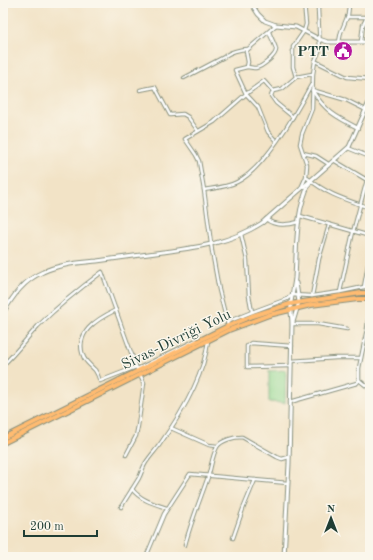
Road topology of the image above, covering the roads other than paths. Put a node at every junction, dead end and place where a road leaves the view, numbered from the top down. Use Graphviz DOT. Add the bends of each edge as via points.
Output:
graph roads {
  1 [pos="251,3"];
  2 [pos="304,3"];
  3 [pos="320,3"];
  4 [pos="370,3"];
  5 [pos="348,6"];
  6 [pos="347,17"];
  7 [pos="367,17"];
  8 [pos="276,25"];
  9 [pos="304,31"];
  10 [pos="269,32"];
  11 [pos="319,39"];
  12 [pos="339,42"];
  13 [pos="361,42"];
  14 [pos="370,42"];
  15 [pos="248,49"];
  16 [pos="315,61"];
  17 [pos="247,67"];
  18 [pos="313,74"];
  19 [pos="296,77"];
  20 [pos="184,78"];
  21 [pos="370,80"];
  22 [pos="313,83"];
  23 [pos="140,90"];
  24 [pos="312,90"];
  25 [pos="274,91"];
  26 [pos="246,94"];
  27 [pos="370,100"];
  28 [pos="366,110"];
  29 [pos="370,112"];
  30 [pos="293,117"];
  31 [pos="358,128"];
  32 [pos="198,131"];
  33 [pos="276,141"];
  34 [pos="348,148"];
  35 [pos="302,153"];
  36 [pos="370,157"];
  37 [pos="335,161"];
  38 [pos="330,165"];
  39 [pos="370,173"];
  40 [pos="306,177"];
  41 [pos="367,180"];
  42 [pos="311,181"];
  43 [pos="204,190"];
  44 [pos="300,190"];
  45 [pos="360,204"];
  46 [pos="370,208"];
  47 [pos="300,216"];
  48 [pos="266,219"];
  49 [pos="299,222"];
  50 [pos="329,225"];
  51 [pos="353,232"];
  52 [pos="241,234"];
  53 [pos="370,236"];
  54 [pos="211,245"];
  55 [pos="370,254"];
  56 [pos="295,279"];
  57 [pos="364,286"];
  58 [pos="370,287"];
  59 [pos="370,293"];
  60 [pos="339,294"];
  61 [pos="292,295"];
  62 [pos="298,296"];
  63 [pos="312,296"];
  64 [pos="370,300"];
  65 [pos="299,302"];
  66 [pos="290,304"];
  67 [pos="370,304"];
  68 [pos="298,309"];
  69 [pos="116,310"];
  70 [pos="291,310"];
  71 [pos="3,312"];
  72 [pos="252,312"];
  73 [pos="227,324"];
  74 [pos="292,324"];
  75 [pos="347,329"];
  76 [pos="367,329"];
  77 [pos="370,332"];
  78 [pos="208,341"];
  79 [pos="292,346"];
  80 [pos="361,358"];
  81 [pos="291,361"];
  82 [pos="3,365"];
  83 [pos="291,366"];
  84 [pos="136,367"];
  85 [pos="140,374"];
  86 [pos="359,380"];
  87 [pos="370,389"];
  88 [pos="290,402"];
  89 [pos="172,428"];
  90 [pos="3,438"];
  91 [pos="3,443"];
  92 [pos="217,446"];
  93 [pos="126,456"];
  94 [pos="289,457"];
  95 [pos="208,476"];
  96 [pos="256,480"];
  97 [pos="288,483"];
  98 [pos="132,489"];
  99 [pos="121,507"];
  100 [pos="167,508"];
  101 [pos="233,538"];
  102 [pos="185,545"];
  103 [pos="146,557"];
  104 [pos="284,557"];
  1 -- 8 [label="street" via="258,14"];
  2 -- 9 [label="street"];
  3 -- 11 [label="street"];
  4 -- 7 [label="street"];
  5 -- 6 [label="street"];
  6 -- 7 [label="street"];
  6 -- 12 [label="street" via="340,32"];
  7 -- 13 [label="street" via="363,25"];
  8 -- 9 [label="street" via="296,27"];
  8 -- 10 [label="street"];
  9 -- 11 [label="street"];
  9 -- 19 [label="street" via="293,47"];
  10 -- 15 [label="street"];
  10 -- 17 [label="street" via="276,52 260,66"];
  11 -- 12 [label="street"];
  11 -- 16 [label="street" via="320,49"];
  12 -- 13 [label="street"];
  13 -- 14 [label="street"];
  15 -- 17 [label="street"];
  15 -- 20 [label="street" via="227,54"];
  16 -- 18 [label="street"];
  16 -- 21 [label="street" via="347,77"];
  17 -- 26 [label="street" via="235,70"];
  18 -- 19 [label="street"];
  18 -- 22 [label="street"];
  19 -- 25 [label="street" via="282,89"];
  22 -- 24 [label="street"];
  22 -- 30 [label="street"];
  23 -- 32 [label="street" via="155,87 170,115 184,114"];
  24 -- 28 [label="street" via="346,100"];
  24 -- 31 [label="street" via="334,116"];
  24 -- 35 [label="street" via="312,109 300,144"];
  25 -- 26 [label="street" via="264,81"];
  25 -- 30 [label="street" via="272,96 276,103"];
  26 -- 32 [label="street" via="214,122"];
  26 -- 33 [label="street" via="258,107 268,132"];
  27 -- 28 [label="street"];
  28 -- 29 [label="street"];
  28 -- 31 [label="street"];
  30 -- 33 [label="street"];
  31 -- 34 [label="street"];
  32 -- 43 [label="street" via="185,139 199,162"];
  33 -- 43 [label="street" via="260,162 243,178 223,187"];
  34 -- 36 [label="street"];
  34 -- 37 [label="street"];
  35 -- 38 [label="street" via="316,156"];
  35 -- 40 [label="street" via="307,165"];
  37 -- 38 [label="street"];
  37 -- 41 [label="street"];
  38 -- 42 [label="street"];
  39 -- 41 [label="street"];
  40 -- 42 [label="street"];
  40 -- 44 [label="street"];
  41 -- 45 [label="street"];
  42 -- 44 [label="street"];
  42 -- 45 [label="street" via="331,194"];
  42 -- 47 [label="street" via="304,194"];
  43 -- 54 [label="street"];
  44 -- 48 [label="street"];
  45 -- 46 [label="street"];
  45 -- 51 [label="street"];
  47 -- 49 [label="street"];
  47 -- 50 [label="street"];
  48 -- 49 [label="street" via="278,224"];
  48 -- 52 [label="street" via="252,230"];
  49 -- 56 [label="street"];
  50 -- 51 [label="street"];
  50 -- 63 [label="street"];
  51 -- 53 [label="street"];
  51 -- 60 [label="street"];
  52 -- 54 [label="street"];
  52 -- 72 [label="street" via="247,260"];
  54 -- 71 [label="street" via="54,268 29,280 16,292"];
  54 -- 73 [label="street"];
  55 -- 57 [label="street"];
  56 -- 61 [label="street"];
  56 -- 62 [label="street"];
  57 -- 58 [label="street"];
  57 -- 60 [label="street"];
  59 -- 60 [label="main road, Sivas-Divriği Yolu"];
  60 -- 63 [label="street"];
  60 -- 65 [label="main road, Sivas-Divriği Yolu"];
  61 -- 62 [label="street"];
  61 -- 66 [label="street"];
  61 -- 72 [label="street"];
  62 -- 63 [label="street"];
  62 -- 65 [label="street"];
  64 -- 68 [label="main road, Sivas-Divriği Yolu" via="358,299"];
  65 -- 66 [label="main road, Sivas-Divriği Yolu"];
  65 -- 68 [label="street"];
  66 -- 70 [label="street"];
  66 -- 73 [label="main road, Sivas-Divriği Yolu"];
  67 -- 76 [label="street"];
  68 -- 70 [label="main road, Sivas-Divriği Yolu"];
  68 -- 74 [label="street"];
  69 -- 82 [label="street" via="102,272 65,300"];
  69 -- 84 [label="street"];
  69 -- 84 [label="street" via="99,319 84,334 81,341 84,357 100,381"];
  70 -- 74 [label="street"];
  70 -- 78 [label="main road, Sivas-Divriği Yolu" via="269,315"];
  72 -- 73 [label="street"];
  73 -- 84 [label="street" via="137,369"];
  73 -- 90 [label="main road, Sivas-Divriği Yolu"];
  74 -- 75 [label="street" via="318,324"];
  74 -- 79 [label="street"];
  76 -- 77 [label="street"];
  76 -- 80 [label="street"];
  78 -- 85 [label="main road, Sivas-Divriği Yolu"];
  78 -- 89 [label="street" via="207,353 199,375"];
  79 -- 81 [label="street"];
  79 -- 83 [label="street" via="251,343 247,346 247,367"];
  80 -- 81 [label="street"];
  80 -- 86 [label="street"];
  81 -- 83 [label="street"];
  83 -- 88 [label="street"];
  85 -- 91 [label="main road, Sivas-Divriği Yolu"];
  85 -- 93 [label="street" via="144,383 138,426"];
  86 -- 87 [label="street"];
  86 -- 88 [label="street"];
  88 -- 94 [label="street"];
  89 -- 92 [label="street" via="209,445"];
  89 -- 98 [label="street" via="146,462"];
  92 -- 94 [label="street" via="236,437 242,437 277,458"];
  92 -- 95 [label="street"];
  94 -- 97 [label="street"];
  95 -- 96 [label="street"];
  95 -- 100 [label="street" via="190,474"];
  95 -- 102 [label="street"];
  96 -- 97 [label="street"];
  96 -- 101 [label="street"];
  97 -- 104 [label="street"];
  98 -- 99 [label="street"];
  98 -- 100 [label="street" via="136,495"];
  100 -- 103 [label="street"];
}
